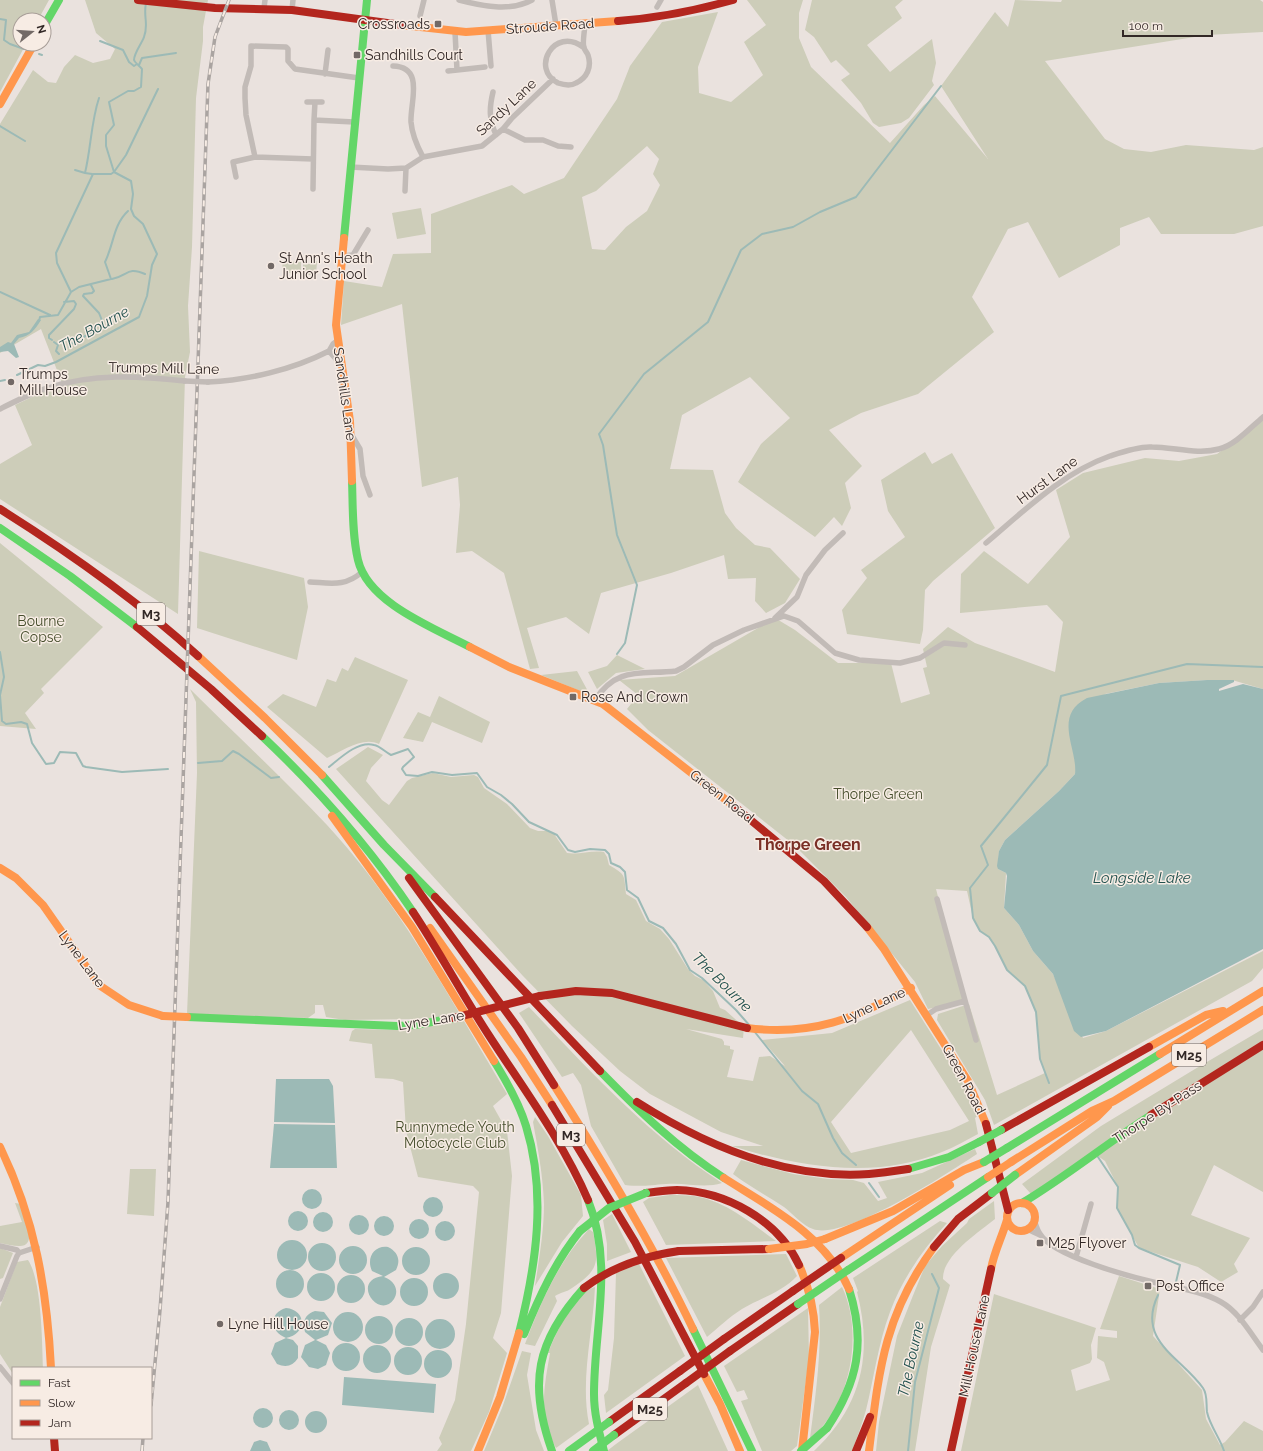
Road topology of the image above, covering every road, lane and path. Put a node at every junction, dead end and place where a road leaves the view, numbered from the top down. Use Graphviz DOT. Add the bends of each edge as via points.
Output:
graph roads {
  1 [pos="59,0"];
  2 [pos="139,0"];
  3 [pos="294,0"];
  4 [pos="367,0"];
  5 [pos="424,0"];
  6 [pos="459,0"];
  7 [pos="532,0"];
  8 [pos="552,0"];
  9 [pos="661,0"];
  10 [pos="733,0"];
  11 [pos="264,4"];
  12 [pos="656,8"];
  13 [pos="292,10"];
  14 [pos="52,12"];
  15 [pos="420,16"];
  16 [pos="365,19"];
  17 [pos="585,23"];
  18 [pos="556,25"];
  19 [pos="488,30"];
  20 [pos="455,32"];
  21 [pos="286,46"];
  22 [pos="293,47"];
  23 [pos="583,47"];
  24 [pos="328,50"];
  25 [pos="29,52"];
  26 [pos="393,66"];
  27 [pos="448,70"];
  28 [pos="457,70"];
  29 [pos="325,74"];
  30 [pos="359,78"];
  31 [pos="553,79"];
  32 [pos="493,92"];
  33 [pos="307,102"];
  34 [pos="315,102"];
  35 [pos="322,102"];
  36 [pos="0,104"];
  37 [pos="314,120"];
  38 [pos="354,122"];
  39 [pos="503,129"];
  40 [pos="496,135"];
  41 [pos="571,147"];
  42 [pos="255,157"];
  43 [pos="423,158"];
  44 [pos="313,159"];
  45 [pos="350,166"];
  46 [pos="406,168"];
  47 [pos="236,177"];
  48 [pos="313,189"];
  49 [pos="406,191"];
  50 [pos="368,230"];
  51 [pos="342,256"];
  52 [pos="337,341"];
  53 [pos="329,351"];
  54 [pos="341,365"];
  55 [pos="0,409"];
  56 [pos="1263,418"];
  57 [pos="351,433"];
  58 [pos="370,495"];
  59 [pos="0,509"];
  60 [pos="0,528"];
  61 [pos="843,533"];
  62 [pos="986,543"];
  63 [pos="362,572"];
  64 [pos="310,582"];
  65 [pos="775,618"];
  66 [pos="965,645"];
  67 [pos="527,675"];
  68 [pos="595,700"];
  69 [pos="317,790"];
  70 [pos="384,846"];
  71 [pos="0,868"];
  72 [pos="394,884"];
  73 [pos="937,900"];
  74 [pos="911,988"];
  75 [pos="1263,991"];
  76 [pos="965,1001"];
  77 [pos="1233,1008"];
  78 [pos="1263,1010"];
  79 [pos="927,1015"];
  80 [pos="976,1040"];
  81 [pos="1263,1045"];
  82 [pos="621,1091"];
  83 [pos="1114,1100"];
  84 [pos="0,1146"];
  85 [pos="984,1162"];
  86 [pos="1054,1184"];
  87 [pos="1004,1194"];
  88 [pos="1019,1203"];
  89 [pos="1091,1204"];
  90 [pos="1008,1210"];
  91 [pos="1033,1210"];
  92 [pos="1007,1220"];
  93 [pos="1034,1220"];
  94 [pos="1027,1229"];
  95 [pos="1018,1230"];
  96 [pos="1040,1235"];
  97 [pos="1001,1242"];
  98 [pos="0,1246"];
  99 [pos="37,1247"];
  100 [pos="19,1253"];
  101 [pos="1076,1257"];
  102 [pos="1263,1292"];
  103 [pos="0,1299"];
  104 [pos="1240,1320"];
  105 [pos="516,1350"];
  106 [pos="1263,1350"];
  107 [pos="0,1367"];
  108 [pos="51,1367"];
  109 [pos="12,1382"];
  110 [pos="873,1409"];
  111 [pos="54,1439"];
  112 [pos="55,1451"];
  113 [pos="478,1451"];
  114 [pos="552,1451"];
  115 [pos="569,1451"];
  116 [pos="593,1451"];
  117 [pos="604,1451"];
  118 [pos="740,1451"];
  119 [pos="752,1451"];
  120 [pos="802,1451"];
  121 [pos="856,1451"];
  122 [pos="869,1451"];
  123 [pos="951,1451"];
  1 -- 14 [label="main road"];
  2 -- 11 [label="main road, Stroude Road" via="215,8"];
  3 -- 13 [label="street"];
  4 -- 16 [label="main road, Sandhills Lane"];
  5 -- 15 [label="street"];
  6 -- 7 [label="street" via="476,5 503,7"];
  8 -- 18 [label="street"];
  9 -- 12 [label="street"];
  10 -- 17 [label="main road, Stroude Road" via="671,16"];
  11 -- 13 [label="main road, Stroude Road"];
  13 -- 16 [label="main road, Stroude Road"];
  16 -- 20 [label="main road, Stroude Road"];
  16 -- 30 [label="main road, Sandhills Lane"];
  17 -- 18 [label="main road, Stroude Road"];
  17 -- 23 [label="street, Sandy Lane"];
  18 -- 19 [label="main road, Stroude Road"];
  19 -- 20 [label="main road, Stroude Road"];
  19 -- 28 [label="street" via="488,67"];
  20 -- 28 [label="street"];
  21 -- 22 [label="street"];
  21 -- 29 [label="street" via="288,61 292,67"];
  21 -- 42 [label="street" via="250,48 245,98"];
  23 -- 31 [label="street, Sandy Lane" via="590,61 586,75 581,81 567,85"];
  23 -- 31 [label="street, Sandy Lane" via="578,43 564,41 552,48 546,60 548,74"];
  24 -- 29 [label="street"];
  25 -- 36 [label="main road"];
  26 -- 43 [label="street" via="404,68 411,76 414,94 411,112 412,131"];
  27 -- 28 [label="street"];
  29 -- 30 [label="street"];
  30 -- 38 [label="main road, Sandhills Lane"];
  31 -- 39 [label="street, Sandy Lane"];
  32 -- 40 [label="street" via="489,107 490,120"];
  33 -- 34 [label="street"];
  34 -- 35 [label="street"];
  34 -- 37 [label="street"];
  37 -- 38 [label="street"];
  37 -- 44 [label="street"];
  38 -- 45 [label="main road, Sandhills Lane"];
  39 -- 40 [label="street, Sandy Lane"];
  39 -- 41 [label="street" via="525,140 543,140 558,146"];
  40 -- 43 [label="street, Sandy Lane" via="482,146"];
  42 -- 44 [label="street"];
  42 -- 47 [label="street" via="233,162"];
  43 -- 46 [label="street, Sandy Lane"];
  44 -- 48 [label="street"];
  45 -- 46 [label="street, Sandy Lane"];
  45 -- 51 [label="main road, Sandhills Lane"];
  46 -- 49 [label="street"];
  50 -- 51 [label="street" via="353,255"];
  51 -- 52 [label="main road, Sandhills Lane" via="337,306"];
  52 -- 53 [label="street"];
  52 -- 54 [label="main road, Sandhills Lane"];
  53 -- 54 [label="street"];
  53 -- 55 [label="street, Trumps Mill Lane, bridge" via="259,375 228,381 118,376 48,387"];
  54 -- 57 [label="main road, Sandhills Lane"];
  56 -- 62 [label="street, Hurst Lane" via="1240,437 1218,449 1194,450 1150,446 1111,456 1086,466 1063,480"];
  57 -- 58 [label="street" via="360,449 363,476"];
  57 -- 63 [label="main road, Sandhills Lane" via="355,541"];
  59 -- 70 [label="main road, M3" via="92,570 161,622 286,739 344,799"];
  60 -- 69 [label="main road, M3" via="45,557 148,636 224,700"];
  61 -- 65 [label="street" via="825,550 806,575 797,597"];
  63 -- 64 [label="street" via="353,580 341,583"];
  63 -- 67 [label="main road, Sandhills Lane" via="376,593 390,604 480,653"];
  65 -- 66 [label="street" via="784,616 798,621 835,653 859,660 900,663 920,658 944,643"];
  65 -- 68 [label="street" via="713,645 676,671 622,675 610,683"];
  67 -- 68 [label="main road, Green Road"];
  68 -- 74 [label="main road, Green Road" via="745,814 824,881 866,925"];
  69 -- 72 [label="main road, M3"];
  69 -- 105 [label="main road" via="339,827 402,913 440,971 499,1067 519,1108 535,1168 538,1221 536,1250"];
  70 -- 82 [label="main road" via="590,1062"];
  70 -- 119 [label="main road, M3" via="518,1028 605,1164 676,1293"];
  71 -- 74 [label="main road, Lyne Lane, bridge" via="21,880 35,894 99,985 111,996 130,1007 163,1016 397,1026 454,1018 540,996 566,992 611,993 744,1027 791,1031 826,1026 862,1014"];
  72 -- 117 [label="main road" via="549,1126 588,1196 597,1225 603,1264 593,1396 595,1420"];
  72 -- 118 [label="main road, M3" via="444,947 521,1057 582,1153 635,1242 720,1404"];
  73 -- 76 [label="street, Green Road"];
  74 -- 79 [label="main road, Green Road"];
  75 -- 77 [label="main road, M25"];
  76 -- 79 [label="street" via="936,1009"];
  76 -- 80 [label="street, Green Road"];
  77 -- 82 [label="main road, bridge" via="1206,1015 949,1157 894,1170 853,1174 801,1171 759,1161 680,1129"];
  77 -- 85 [label="main road, M25, bridge"];
  78 -- 83 [label="main road, M25"];
  79 -- 87 [label="main road, Green Road" via="968,1081 980,1107"];
  81 -- 86 [label="main road, Thorpe By-Pass" via="1115,1138"];
  82 -- 120 [label="main road, bridge" via="676,1144 801,1228 825,1251 846,1283 856,1311 858,1361 844,1402 827,1428"];
  83 -- 110 [label="main road, bridge" via="1097,1117 954,1222 921,1262 896,1308 884,1349"];
  83 -- 116 [label="main road, M25, bridge" via="1011,1162 848,1270 730,1351"];
  84 -- 99 [label="main road" via="22,1197"];
  85 -- 114 [label="main road, bridge" via="964,1170 892,1211 825,1239 769,1249 679,1251 627,1262 607,1272 584,1288 560,1315 542,1353 538,1398"];
  85 -- 115 [label="main road, M25, bridge" via="724,1339"];
  86 -- 88 [label="main road, Thorpe By-Pass"];
  86 -- 91 [label="main road, Thorpe By-Pass" via="1042,1194"];
  87 -- 88 [label="main road"];
  87 -- 90 [label="main road, Green Road"];
  88 -- 90 [label="main road"];
  88 -- 91 [label="main road" via="1027,1204"];
  89 -- 101 [label="street"];
  90 -- 92 [label="main road"];
  91 -- 93 [label="main road"];
  92 -- 95 [label="main road" via="1010,1226"];
  92 -- 97 [label="main road, Mill House Lane"];
  93 -- 94 [label="main road"];
  93 -- 96 [label="street"];
  94 -- 95 [label="main road"];
  94 -- 96 [label="street"];
  95 -- 97 [label="main road"];
  96 -- 101 [label="street" via="1053,1246"];
  97 -- 123 [label="main road, Mill House Lane" via="994,1254"];
  98 -- 100 [label="street" via="17,1250"];
  99 -- 100 [label="street"];
  99 -- 108 [label="main road" via="48,1306"];
  100 -- 103 [label="street" via="13,1262"];
  101 -- 104 [label="street" via="1128,1275 1212,1298 1229,1307"];
  102 -- 104 [label="street"];
  104 -- 106 [label="street"];
  105 -- 113 [label="main road"];
  105 -- 120 [label="main road, bridge" via="555,1264 580,1231 609,1208 646,1193 677,1190 694,1191 729,1200 765,1222 783,1239 806,1283 814,1315 812,1364"];
  107 -- 109 [label="street"];
  110 -- 121 [label="main road"];
  110 -- 122 [label="main road"];
  111 -- 112 [label="main road"];
}
